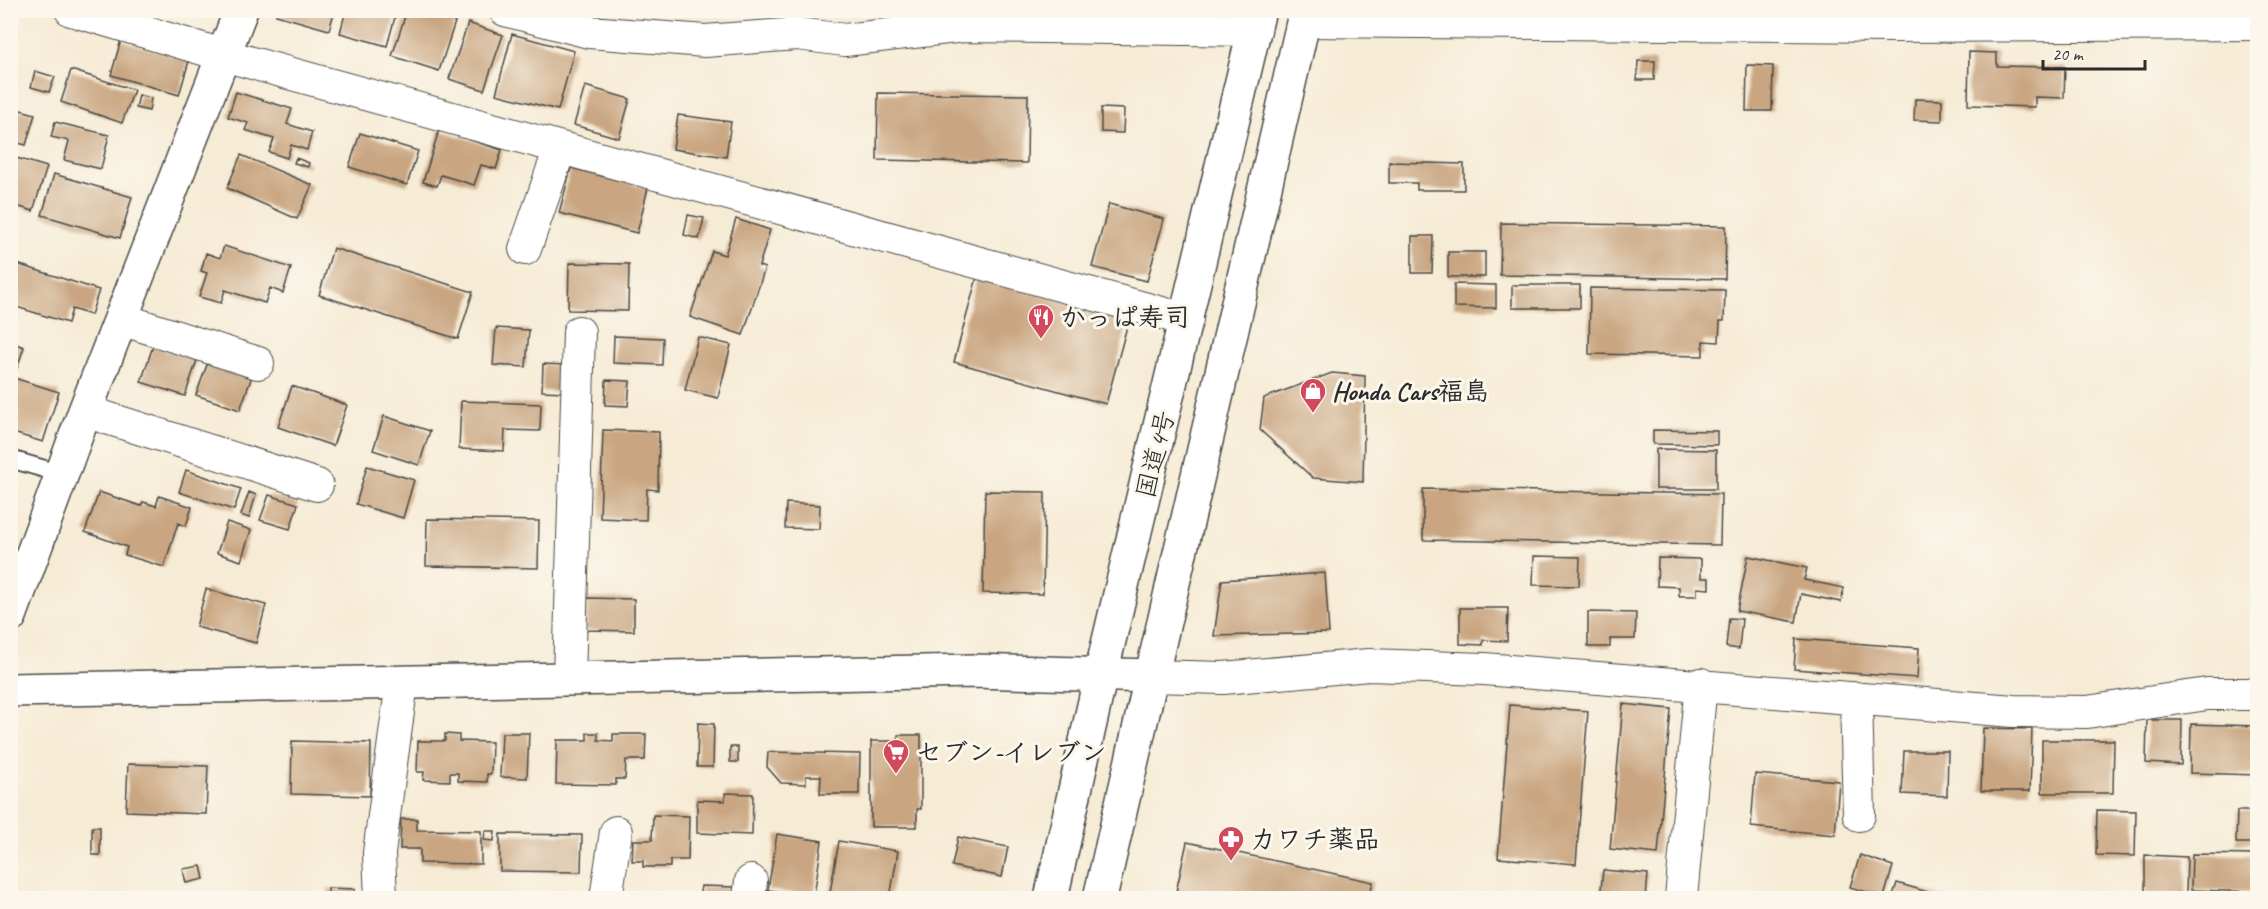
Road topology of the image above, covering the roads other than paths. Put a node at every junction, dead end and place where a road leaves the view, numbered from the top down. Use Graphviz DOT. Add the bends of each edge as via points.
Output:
graph roads {
  1 [pos="71,10"];
  2 [pos="242,10"];
  3 [pos="505,10"];
  4 [pos="1304,16"];
  5 [pos="1904,18"];
  6 [pos="2068,18"];
  7 [pos="1257,20"];
  8 [pos="594,21"];
  9 [pos="2258,24"];
  10 [pos="223,55"];
  11 [pos="560,148"];
  12 [pos="525,249"];
  13 [pos="121,319"];
  14 [pos="1187,320"];
  15 [pos="579,332"];
  16 [pos="258,363"];
  17 [pos="85,411"];
  18 [pos="10,459"];
  19 [pos="62,474"];
  20 [pos="317,485"];
  21 [pos="10,616"];
  22 [pos="1101,674"];
  23 [pos="1153,676"];
  24 [pos="569,679"];
  25 [pos="402,682"];
  26 [pos="1701,684"];
  27 [pos="10,690"];
  28 [pos="2258,694"];
  29 [pos="1856,698"];
  30 [pos="1859,815"];
  31 [pos="616,832"];
  32 [pos="381,898"];
  33 [pos="606,898"];
  34 [pos="1051,898"];
  35 [pos="1100,898"];
  36 [pos="1681,898"];
  1 -- 10 [label="street"];
  2 -- 10 [label="main road"];
  3 -- 8 [label="street"];
  4 -- 5 [label="street"];
  4 -- 23 [label="main road, 国道4号"];
  5 -- 6 [label="street"];
  6 -- 9 [label="street"];
  7 -- 8 [label="street" via="964,26 845,40 797,34 705,41"];
  7 -- 14 [label="main road, 国道4号"];
  10 -- 11 [label="street"];
  10 -- 13 [label="main road"];
  11 -- 12 [label="street"];
  11 -- 14 [label="street"];
  13 -- 16 [label="street"];
  13 -- 17 [label="main road"];
  14 -- 22 [label="main road, 国道4号"];
  15 -- 24 [label="street"];
  17 -- 19 [label="main road"];
  17 -- 20 [label="street"];
  18 -- 19 [label="lane"];
  19 -- 21 [label="main road"];
  22 -- 23 [label="main road"];
  22 -- 24 [label="main road" via="974,671"];
  22 -- 34 [label="main road, 国道4号"];
  23 -- 26 [label="street" via="1223,678 1369,665"];
  23 -- 35 [label="main road, 国道4号"];
  24 -- 25 [label="main road"];
  25 -- 27 [label="main road"];
  25 -- 32 [label="street" via="380,853"];
  26 -- 29 [label="street"];
  26 -- 36 [label="street"];
  28 -- 29 [label="street" via="2207,694 2086,712 2014,711"];
  29 -- 30 [label="street"];
  31 -- 33 [label="street"];
}
